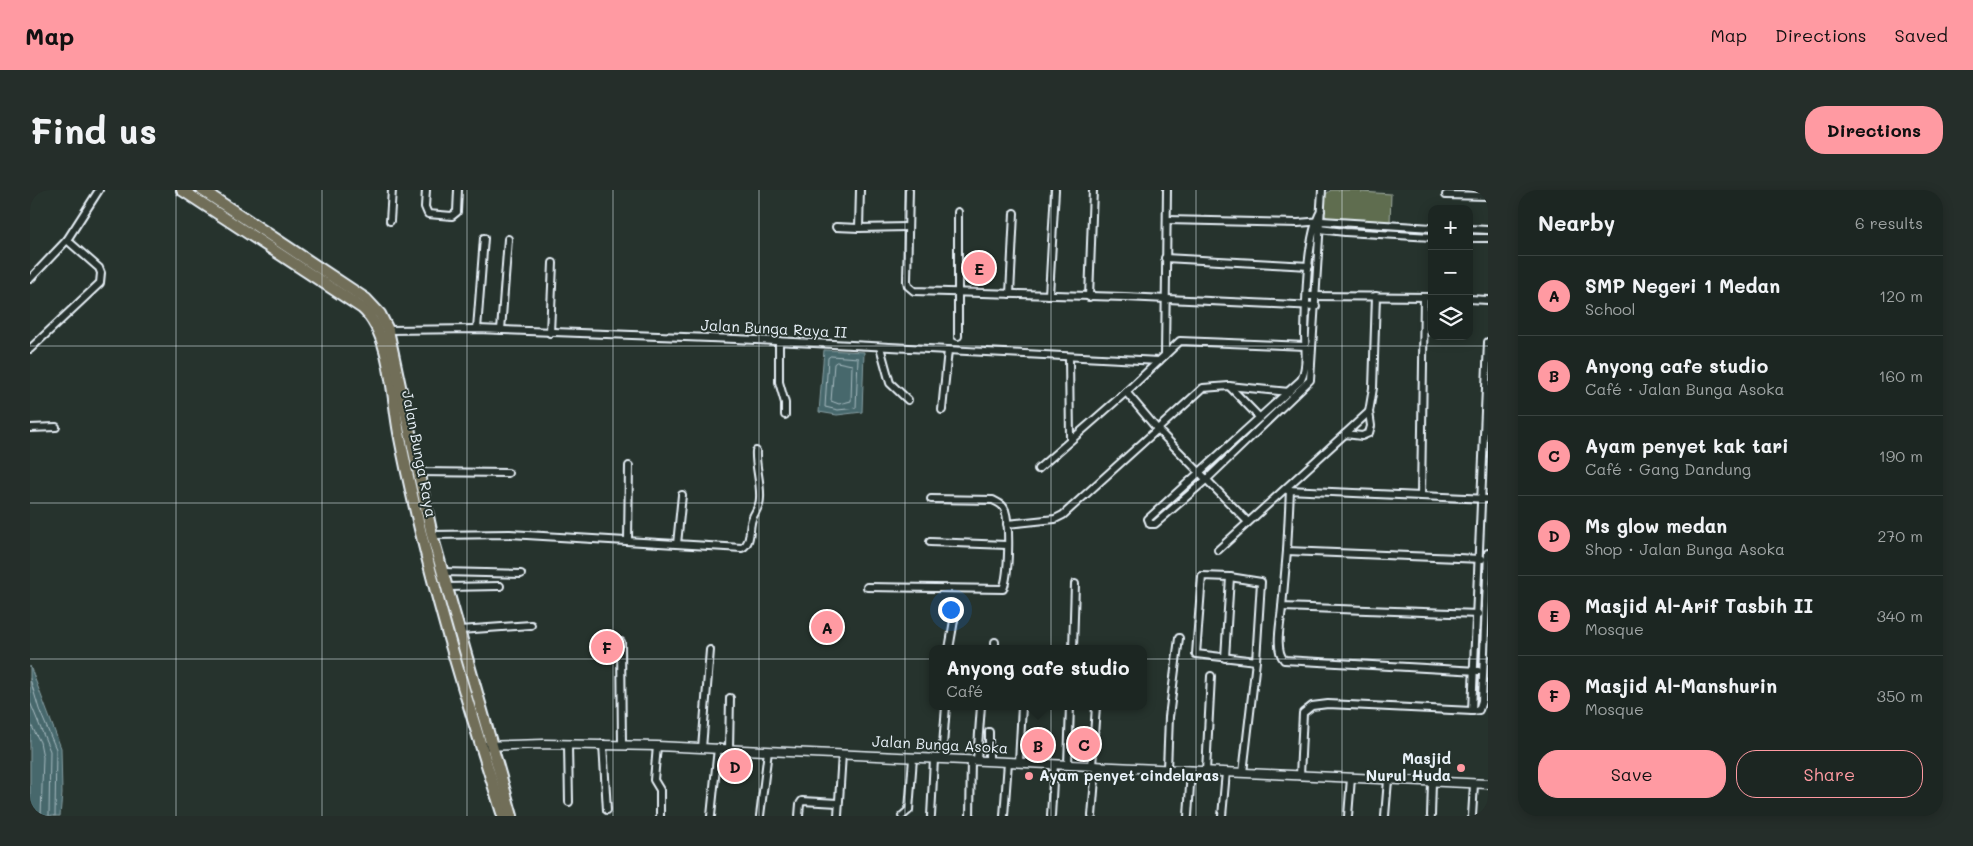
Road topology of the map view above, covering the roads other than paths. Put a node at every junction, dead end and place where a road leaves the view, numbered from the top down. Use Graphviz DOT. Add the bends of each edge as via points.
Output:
graph roads {
  1 [pos="99,190"];
  2 [pos="182,190"];
  3 [pos="202,190"];
  4 [pos="392,190"];
  5 [pos="426,190"];
  6 [pos="458,190"];
  7 [pos="860,190"];
  8 [pos="909,190"];
  9 [pos="1055,190"];
  10 [pos="1092,190"];
  11 [pos="1167,190"];
  12 [pos="1322,190"];
  13 [pos="1446,195"];
  14 [pos="1488,196"];
  15 [pos="958,212"];
  16 [pos="1014,213"];
  17 [pos="232,216"];
  18 [pos="1167,220"];
  19 [pos="390,221"];
  20 [pos="1319,221"];
  21 [pos="1298,223"];
  22 [pos="1346,223"];
  23 [pos="836,227"];
  24 [pos="907,227"];
  25 [pos="859,228"];
  26 [pos="1318,228"];
  27 [pos="1428,228"];
  28 [pos="1473,229"];
  29 [pos="1488,230"];
  30 [pos="1345,232"];
  31 [pos="1428,237"];
  32 [pos="484,238"];
  33 [pos="1473,238"];
  34 [pos="1488,238"];
  35 [pos="508,239"];
  36 [pos="67,240"];
  37 [pos="1165,258"];
  38 [pos="553,263"];
  39 [pos="1309,266"];
  40 [pos="30,279"];
  41 [pos="958,292"];
  42 [pos="1010,294"];
  43 [pos="1049,295"];
  44 [pos="1317,295"];
  45 [pos="1307,296"];
  46 [pos="1376,296"];
  47 [pos="1089,297"];
  48 [pos="1428,297"];
  49 [pos="1473,299"];
  50 [pos="1164,300"];
  51 [pos="1488,300"];
  52 [pos="1306,306"];
  53 [pos="1316,306"];
  54 [pos="477,329"];
  55 [pos="388,330"];
  56 [pos="501,330"];
  57 [pos="550,333"];
  58 [pos="958,336"];
  59 [pos="779,342"];
  60 [pos="1488,342"];
  61 [pos="1305,346"];
  62 [pos="880,347"];
  63 [pos="30,349"];
  64 [pos="948,350"];
  65 [pos="1165,355"];
  66 [pos="1069,358"];
  67 [pos="1159,361"];
  68 [pos="1229,386"];
  69 [pos="1126,392"];
  70 [pos="1289,392"];
  71 [pos="908,400"];
  72 [pos="942,410"];
  73 [pos="1369,412"];
  74 [pos="785,415"];
  75 [pos="1260,418"];
  76 [pos="56,427"];
  77 [pos="30,428"];
  78 [pos="1158,430"];
  79 [pos="1345,434"];
  80 [pos="1070,439"];
  81 [pos="756,451"];
  82 [pos="416,461"];
  83 [pos="406,463"];
  84 [pos="629,466"];
  85 [pos="1038,468"];
  86 [pos="419,472"];
  87 [pos="508,473"];
  88 [pos="1200,473"];
  89 [pos="1207,479"];
  90 [pos="1286,490"];
  91 [pos="682,495"];
  92 [pos="1420,496"];
  93 [pos="931,499"];
  94 [pos="1485,499"];
  95 [pos="1248,522"];
  96 [pos="1007,524"];
  97 [pos="432,535"];
  98 [pos="628,541"];
  99 [pos="930,542"];
  100 [pos="677,544"];
  101 [pos="1007,545"];
  102 [pos="1218,550"];
  103 [pos="1286,551"];
  104 [pos="1488,553"];
  105 [pos="1479,559"];
  106 [pos="1488,559"];
  107 [pos="443,572"];
  108 [pos="521,574"];
  109 [pos="1230,577"];
  110 [pos="1075,584"];
  111 [pos="500,586"];
  112 [pos="447,587"];
  113 [pos="867,587"];
  114 [pos="1282,607"];
  115 [pos="956,609"];
  116 [pos="1477,614"];
  117 [pos="1485,614"];
  118 [pos="531,625"];
  119 [pos="460,630"];
  120 [pos="1178,638"];
  121 [pos="621,642"];
  122 [pos="951,645"];
  123 [pos="1073,645"];
  124 [pos="710,650"];
  125 [pos="1225,658"];
  126 [pos="1256,661"];
  127 [pos="1474,670"];
  128 [pos="1482,671"];
  129 [pos="1211,676"];
  130 [pos="730,698"];
  131 [pos="945,710"];
  132 [pos="980,710"];
  133 [pos="1022,710"];
  134 [pos="1070,710"];
  135 [pos="1096,710"];
  136 [pos="1472,712"];
  137 [pos="989,732"];
  138 [pos="603,744"];
  139 [pos="568,745"];
  140 [pos="622,745"];
  141 [pos="481,746"];
  142 [pos="494,746"];
  143 [pos="657,746"];
  144 [pos="702,748"];
  145 [pos="718,748"];
  146 [pos="729,749"];
  147 [pos="768,751"];
  148 [pos="842,754"];
  149 [pos="913,758"];
  150 [pos="938,759"];
  151 [pos="974,760"];
  152 [pos="989,761"];
  153 [pos="1008,762"];
  154 [pos="1020,762"];
  155 [pos="1054,764"];
  156 [pos="1068,765"];
  157 [pos="1094,766"];
  158 [pos="1167,769"];
  159 [pos="1191,770"];
  160 [pos="1206,771"];
  161 [pos="1226,772"];
  162 [pos="1243,773"];
  163 [pos="1300,776"];
  164 [pos="1352,778"];
  165 [pos="1388,780"];
  166 [pos="1432,782"];
  167 [pos="1474,784"];
  168 [pos="1488,784"];
  169 [pos="569,802"];
  170 [pos="838,803"];
  171 [pos="606,810"];
  172 [pos="503,816"];
  173 [pos="512,816"];
  174 [pos="660,816"];
  175 [pos="711,816"];
  176 [pos="760,816"];
  177 [pos="798,816"];
  178 [pos="838,816"];
  179 [pos="902,816"];
  180 [pos="931,816"];
  181 [pos="970,816"];
  182 [pos="1004,816"];
  183 [pos="1051,816"];
  184 [pos="1092,816"];
  185 [pos="1188,816"];
  186 [pos="1222,816"];
  187 [pos="1348,816"];
  188 [pos="1385,816"];
  189 [pos="1431,816"];
  190 [pos="1472,816"];
  1 -- 36 [label="street"];
  2 -- 17 [label="main road, Jalan Bunga Raya"];
  3 -- 17 [label="main road, Jalan Bunga Raya"];
  4 -- 19 [label="street"];
  5 -- 6 [label="street" via="428,214 452,216 457,212"];
  7 -- 25 [label="street"];
  8 -- 24 [label="street"];
  9 -- 43 [label="street"];
  10 -- 47 [label="street"];
  11 -- 18 [label="street"];
  12 -- 20 [label="street"];
  13 -- 14 [label="street"];
  15 -- 41 [label="street"];
  16 -- 42 [label="street"];
  17 -- 55 [label="main road, Jalan Bunga Raya" via="366,299 380,314"];
  17 -- 83 [label="main road, Jalan Bunga Raya" via="373,319 387,364"];
  18 -- 21 [label="street"];
  18 -- 37 [label="street"];
  20 -- 21 [label="street"];
  20 -- 22 [label="street"];
  20 -- 26 [label="street"];
  21 -- 26 [label="street"];
  22 -- 27 [label="street"];
  22 -- 30 [label="street"];
  23 -- 25 [label="street"];
  24 -- 25 [label="street"];
  24 -- 41 [label="street" via="908,286 914,291"];
  26 -- 30 [label="street"];
  26 -- 39 [label="street"];
  26 -- 44 [label="street"];
  28 -- 29 [label="street"];
  30 -- 31 [label="street"];
  32 -- 54 [label="street"];
  33 -- 34 [label="street"];
  35 -- 56 [label="street"];
  36 -- 40 [label="street"];
  36 -- 63 [label="street" via="98,268 100,283"];
  37 -- 39 [label="street"];
  37 -- 50 [label="street"];
  38 -- 57 [label="street"];
  39 -- 45 [label="street"];
  41 -- 42 [label="street"];
  41 -- 58 [label="street"];
  42 -- 43 [label="street"];
  43 -- 47 [label="street"];
  44 -- 45 [label="street"];
  44 -- 46 [label="street"];
  44 -- 53 [label="street"];
  45 -- 52 [label="street"];
  46 -- 48 [label="street"];
  46 -- 73 [label="street" via="1373,388"];
  47 -- 50 [label="street"];
  48 -- 92 [label="street"];
  49 -- 51 [label="street"];
  50 -- 52 [label="street"];
  50 -- 65 [label="street"];
  52 -- 53 [label="street"];
  52 -- 61 [label="street"];
  53 -- 89 [label="street" via="1310,380"];
  54 -- 55 [label="street, Jalan Bunga Raya II"];
  54 -- 56 [label="street, Jalan Bunga Raya II"];
  55 -- 82 [label="main road, Jalan Bunga Raya"];
  56 -- 57 [label="street, Jalan Bunga Raya II"];
  57 -- 59 [label="street, Jalan Bunga Raya II"];
  59 -- 62 [label="street, Jalan Bunga Raya II"];
  59 -- 74 [label="street" via="779,382"];
  60 -- 94 [label="street"];
  61 -- 65 [label="street" via="1187,340 1174,344"];
  61 -- 70 [label="street" via="1304,373"];
  62 -- 64 [label="street, Jalan Bunga Raya II"];
  62 -- 71 [label="street" via="890,383"];
  64 -- 66 [label="street, Jalan Bunga Raya II"];
  64 -- 72 [label="street"];
  65 -- 67 [label="street"];
  66 -- 67 [label="street, Jalan Bunga Raya II"];
  66 -- 80 [label="street"];
  67 -- 69 [label="street"];
  68 -- 70 [label="street"];
  68 -- 75 [label="street"];
  68 -- 78 [label="street" via="1200,390"];
  69 -- 78 [label="street"];
  69 -- 80 [label="street"];
  70 -- 75 [label="street"];
  73 -- 79 [label="street"];
  73 -- 79 [label="street" via="1369,433 1362,436"];
  75 -- 88 [label="street"];
  76 -- 77 [label="street"];
  78 -- 88 [label="street"];
  78 -- 96 [label="street" via="1059,517"];
  79 -- 90 [label="street"];
  80 -- 85 [label="street"];
  81 -- 100 [label="street" via="760,497 757,513 751,520 747,545 742,548"];
  82 -- 83 [label="main road"];
  82 -- 86 [label="main road, Jalan Bunga Raya"];
  83 -- 141 [label="main road, Jalan Bunga Raya" via="433,584"];
  84 -- 98 [label="street"];
  86 -- 87 [label="street"];
  86 -- 97 [label="main road, Jalan Bunga Raya"];
  88 -- 89 [label="street"];
  88 -- 89 [label="street" via="1148,519 1150,524 1155,524"];
  89 -- 95 [label="street"];
  90 -- 92 [label="street"];
  90 -- 95 [label="street"];
  90 -- 103 [label="street"];
  91 -- 100 [label="street"];
  92 -- 94 [label="street"];
  93 -- 96 [label="street" via="993,500 1005,509"];
  94 -- 105 [label="street"];
  95 -- 102 [label="street"];
  96 -- 101 [label="street"];
  97 -- 98 [label="street" via="510,534"];
  97 -- 107 [label="main road, Jalan Bunga Raya"];
  98 -- 100 [label="street"];
  99 -- 101 [label="street"];
  101 -- 113 [label="street" via="1004,587 1001,590"];
  103 -- 105 [label="street"];
  103 -- 114 [label="street"];
  104 -- 106 [label="street"];
  105 -- 106 [label="street"];
  105 -- 116 [label="street"];
  106 -- 117 [label="street"];
  107 -- 108 [label="street"];
  107 -- 112 [label="main road, Jalan Bunga Raya"];
  109 -- 125 [label="street"];
  109 -- 125 [label="street" via="1201,578 1195,652"];
  109 -- 126 [label="street" via="1261,582"];
  110 -- 123 [label="street"];
  111 -- 112 [label="street"];
  112 -- 119 [label="main road, Jalan Bunga Raya"];
  114 -- 116 [label="street"];
  114 -- 127 [label="street" via="1280,643 1284,660"];
  115 -- 122 [label="street"];
  116 -- 117 [label="street"];
  116 -- 127 [label="street"];
  117 -- 128 [label="street"];
  118 -- 119 [label="street"];
  119 -- 142 [label="main road, Jalan Bunga Raya"];
  120 -- 158 [label="street"];
  121 -- 140 [label="street"];
  124 -- 144 [label="street"];
  125 -- 126 [label="street"];
  126 -- 162 [label="street"];
  127 -- 128 [label="street"];
  127 -- 136 [label="street"];
  128 -- 136 [label="street" via="1482,706"];
  129 -- 160 [label="street"];
  130 -- 146 [label="street"];
  131 -- 150 [label="street"];
  132 -- 151 [label="street"];
  133 -- 154 [label="street"];
  134 -- 156 [label="street"];
  135 -- 157 [label="street"];
  136 -- 163 [label="street" via="1328,704 1312,706 1303,713"];
  137 -- 152 [label="street"];
  138 -- 139 [label="street, Jalan Bunga Asoka"];
  138 -- 140 [label="street, Jalan Bunga Asoka"];
  138 -- 171 [label="street"];
  139 -- 142 [label="street, Jalan Bunga Asoka"];
  139 -- 169 [label="street"];
  140 -- 143 [label="street, Jalan Bunga Asoka"];
  141 -- 142 [label="street, Jalan Bunga Asoka"];
  141 -- 172 [label="main road, Jalan Bunga Raya"];
  142 -- 173 [label="main road, Jalan Bunga Raya"];
  143 -- 144 [label="street, Jalan Bunga Asoka"];
  143 -- 174 [label="street" via="654,780 660,790"];
  144 -- 145 [label="street, Jalan Bunga Asoka"];
  145 -- 146 [label="street, Jalan Bunga Asoka"];
  145 -- 175 [label="street"];
  146 -- 147 [label="street, Jalan Bunga Asoka"];
  147 -- 148 [label="street, Jalan Bunga Asoka"];
  147 -- 176 [label="street"];
  148 -- 149 [label="street, Jalan Bunga Asoka"];
  148 -- 170 [label="street"];
  149 -- 150 [label="street, Jalan Bunga Asoka"];
  149 -- 179 [label="street" via="909,810"];
  150 -- 151 [label="street, Jalan Bunga Asoka"];
  150 -- 180 [label="street"];
  151 -- 152 [label="street, Jalan Bunga Asoka"];
  151 -- 181 [label="street"];
  152 -- 153 [label="street, Jalan Bunga Asoka"];
  153 -- 154 [label="street, Jalan Bunga Asoka"];
  153 -- 182 [label="street"];
  154 -- 155 [label="street, Jalan Bunga Asoka"];
  155 -- 156 [label="street, Jalan Bunga Asoka"];
  155 -- 183 [label="street"];
  156 -- 157 [label="street, Jalan Bunga Asoka"];
  157 -- 158 [label="street, Jalan Bunga Asoka"];
  157 -- 184 [label="street"];
  158 -- 159 [label="street, Jalan Bunga Asoka"];
  159 -- 160 [label="street, Jalan Bunga Asoka"];
  159 -- 185 [label="street"];
  160 -- 161 [label="street, Jalan Bunga Asoka"];
  161 -- 162 [label="street, Jalan Bunga Asoka"];
  161 -- 186 [label="street"];
  162 -- 163 [label="street, Jalan Bunga Asoka"];
  163 -- 164 [label="street, Jalan Bunga Asoka"];
  164 -- 165 [label="street, Jalan Bunga Asoka"];
  164 -- 187 [label="street"];
  165 -- 166 [label="street, Jalan Bunga Asoka"];
  165 -- 188 [label="street"];
  166 -- 167 [label="street, Jalan Bunga Asoka"];
  166 -- 189 [label="street"];
  167 -- 168 [label="street, Jalan Bunga Asoka"];
  167 -- 190 [label="street"];
  170 -- 177 [label="street" via="802,802"];
  170 -- 178 [label="street"];
}
